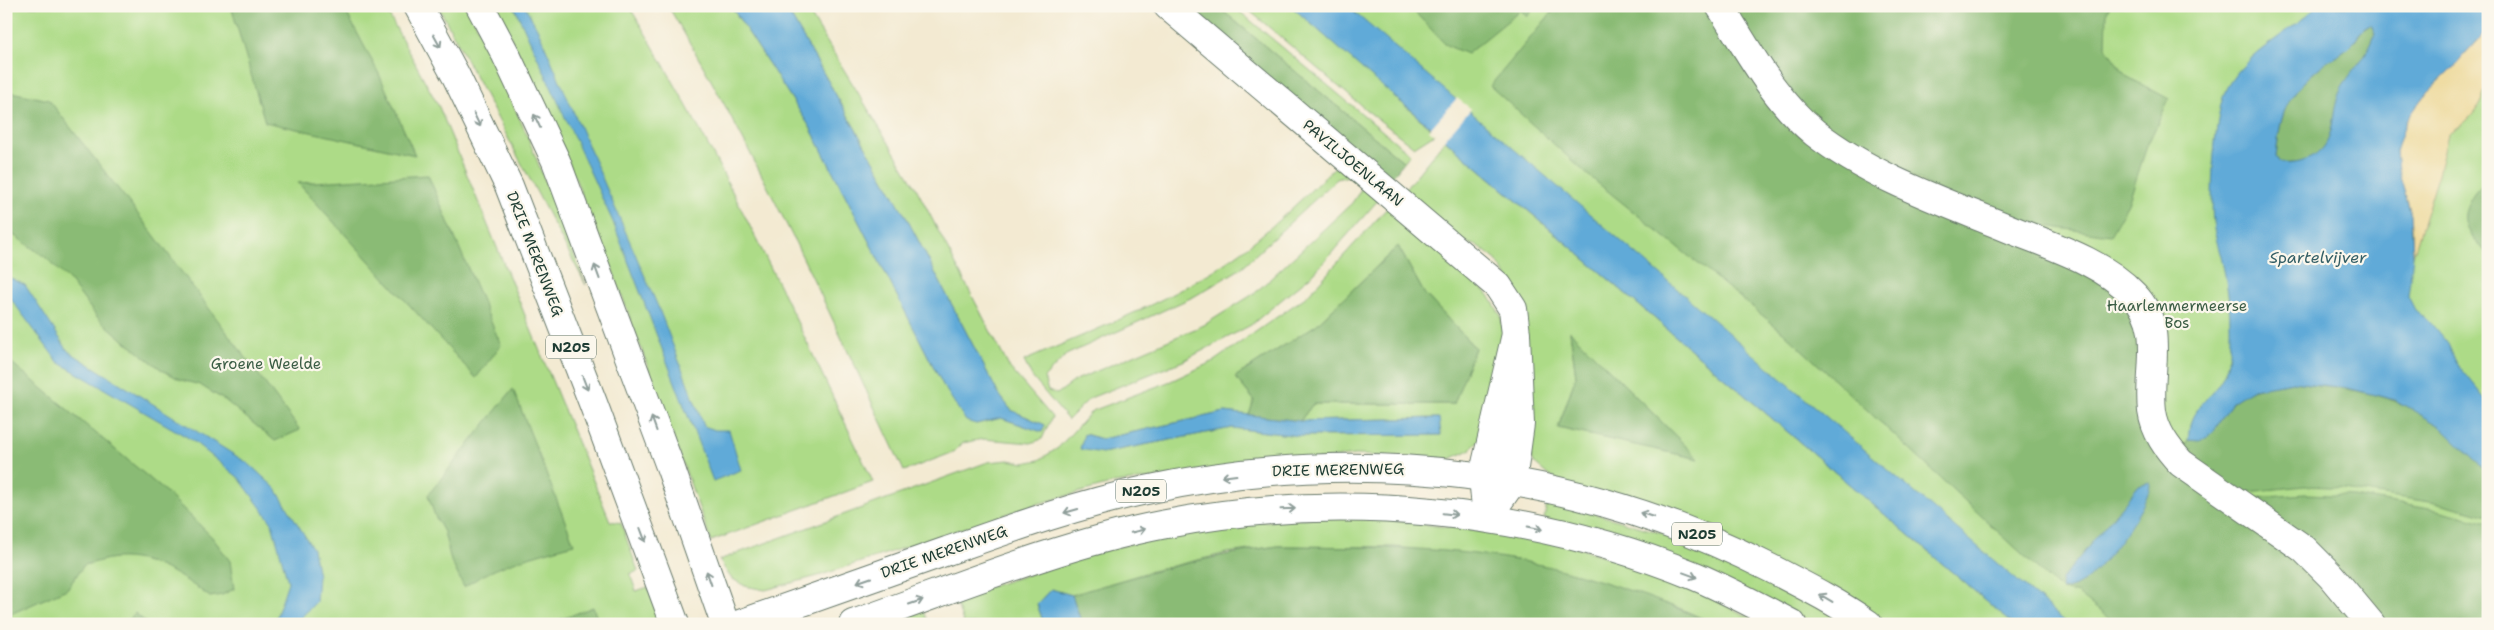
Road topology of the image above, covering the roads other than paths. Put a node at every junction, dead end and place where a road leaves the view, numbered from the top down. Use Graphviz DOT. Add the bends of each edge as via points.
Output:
graph roads {
  1 [pos="418,6"];
  2 [pos="480,6"];
  3 [pos="1168,6"];
  4 [pos="1720,6"];
  5 [pos="1516,334"];
  6 [pos="1483,477"];
  7 [pos="1512,482"];
  8 [pos="1487,518"];
  9 [pos="674,624"];
  10 [pos="725,624"];
  11 [pos="740,624"];
  12 [pos="853,624"];
  13 [pos="1792,624"];
  14 [pos="1868,624"];
  15 [pos="2370,624"];
  1 -- 9 [label="main road, DRIE MERENWEG / N205, one-way" via="509,186"];
  10 -- 2 [label="main road, one-way" via="668,460 556,161"];
  3 -- 5 [label="main road, PAVILJOENLAAN" via="1498,286 1512,309"];
  4 -- 15 [label="main road" via="1777,94 1814,132 1857,161 1902,183 2052,245 2094,266 2117,279 2135,296 2153,327 2152,412 2159,435 2169,450 2181,463 2304,549 2332,576"];
  5 -- 6 [label="main road, PAVILJOENLAAN"];
  5 -- 7 [label="main road, PAVILJOENLAAN" via="1520,424"];
  6 -- 7 [label="main road, DRIE MERENWEG / N205"];
  6 -- 8 [label="main road, PAVILJOENLAAN"];
  6 -- 11 [label="main road, DRIE MERENWEG / N205, one-way" via="1398,468 1322,467 1168,485 1032,522"];
  7 -- 8 [label="main road, PAVILJOENLAAN"];
  14 -- 7 [label="main road, DRIE MERENWEG / N205, one-way" via="1812,590 1677,525 1566,492"];
  12 -- 8 [label="main road, N205, one-way" via="1033,561 1133,532 1191,520 1254,511 1342,507"];
  8 -- 13 [label="main road, N205, one-way" via="1622,550 1714,585"];
}
